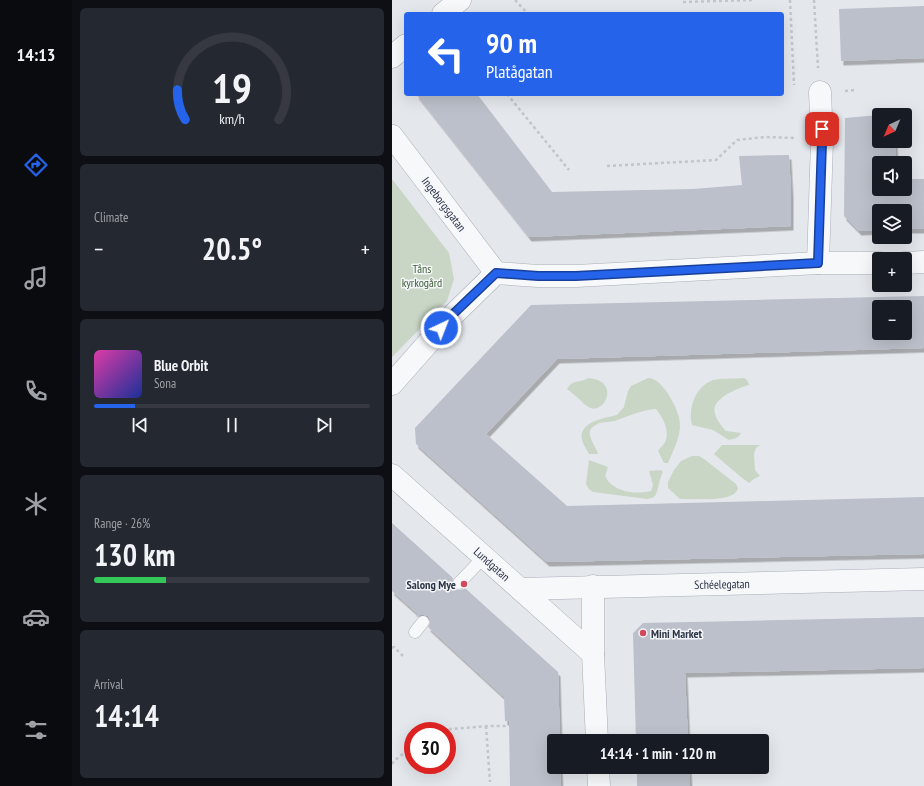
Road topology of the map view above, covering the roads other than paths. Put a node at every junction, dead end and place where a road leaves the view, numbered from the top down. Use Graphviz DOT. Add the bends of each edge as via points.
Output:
graph roads {
  1 [pos="460,0"];
  2 [pos="445,12"];
  3 [pos="404,47"];
  4 [pos="392,57"];
  5 [pos="820,92"];
  6 [pos="392,136"];
  7 [pos="924,262"];
  8 [pos="818,263"];
  9 [pos="872,263"];
  10 [pos="912,263"];
  11 [pos="496,273"];
  12 [pos="392,384"];
  13 [pos="392,475"];
  14 [pos="484,557"];
  15 [pos="924,579"];
  16 [pos="459,583"];
  17 [pos="593,586"];
  18 [pos="520,588"];
  19 [pos="423,622"];
  20 [pos="415,632"];
  21 [pos="593,654"];
  22 [pos="597,734"];
  23 [pos="598,774"];
  24 [pos="599,786"];
  1 -- 2 [label="street"];
  3 -- 4 [label="street"];
  5 -- 8 [label="street" via="822,141"];
  6 -- 11 [label="street, Ingeborgsgatan"];
  7 -- 10 [label="street"];
  8 -- 9 [label="street"];
  8 -- 11 [label="street" via="576,276"];
  11 -- 12 [label="street" via="451,316"];
  13 -- 14 [label="street, Lundgatan"];
  14 -- 16 [label="lane"];
  14 -- 18 [label="street, Lundgatan"];
  15 -- 17 [label="street, Schéelegatan"];
  17 -- 18 [label="street, Schéelegatan"];
  17 -- 21 [label="street"];
  18 -- 21 [label="street, Lundgatan"];
  19 -- 20 [label="lane"];
  21 -- 22 [label="street"];
  23 -- 24 [label="street"];
}
